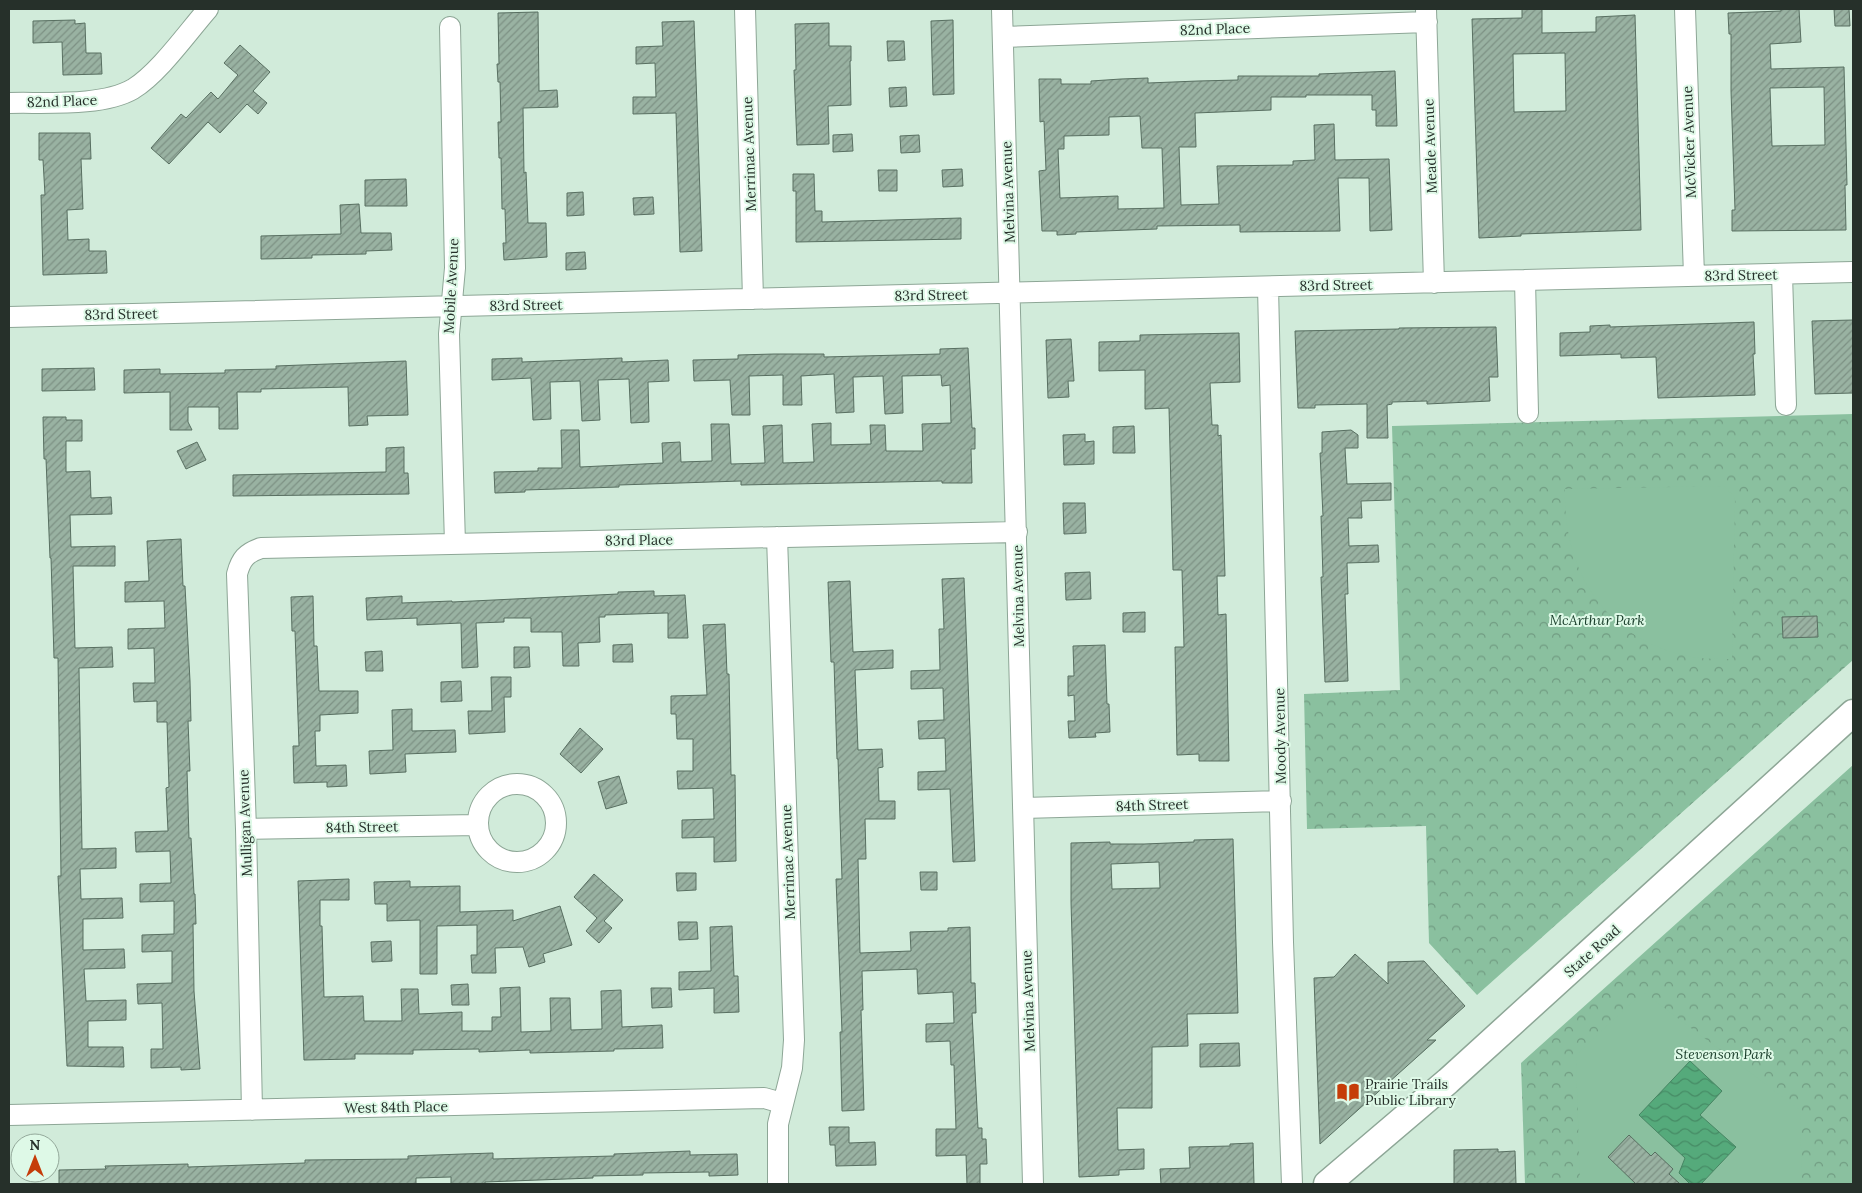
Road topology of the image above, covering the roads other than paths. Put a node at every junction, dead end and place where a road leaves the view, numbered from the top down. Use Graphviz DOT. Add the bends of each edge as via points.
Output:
graph roads {
  1 [pos="208,9"];
  2 [pos="745,9"];
  3 [pos="1002,9"];
  4 [pos="1685,9"];
  5 [pos="1426,15"];
  6 [pos="450,27"];
  7 [pos="1003,37"];
  8 [pos="9,103"];
  9 [pos="1853,272"];
  10 [pos="1782,274"];
  11 [pos="1694,276"];
  12 [pos="1525,280"];
  13 [pos="1434,282"];
  14 [pos="1268,287"];
  15 [pos="1011,293"];
  16 [pos="753,299"];
  17 [pos="451,306"];
  18 [pos="9,317"];
  19 [pos="1786,405"];
  20 [pos="1528,413"];
  21 [pos="1017,532"];
  22 [pos="777,537"];
  23 [pos="455,544"];
  24 [pos="260,548"];
  25 [pos="1853,713"];
  26 [pos="1281,801"];
  27 [pos="1022,808"];
  28 [pos="477,825"];
  29 [pos="246,829"];
  30 [pos="782,1103"];
  31 [pos="252,1110"];
  32 [pos="9,1115"];
  33 [pos="778,1184"];
  34 [pos="1033,1184"];
  35 [pos="1292,1184"];
  36 [pos="1327,1184"];
  1 -- 8 [label="street, 82nd Place" via="149,77 132,90 96,101"];
  2 -- 16 [label="street, Merrimac Avenue"];
  3 -- 7 [label="street, Melvina Avenue"];
  4 -- 11 [label="street, McVicker Avenue"];
  5 -- 7 [label="street, 82nd Place"];
  5 -- 13 [label="street, Meade Avenue"];
  6 -- 17 [label="street, Mobile Avenue" via="455,268"];
  7 -- 15 [label="street, Melvina Avenue"];
  9 -- 10 [label="street, 83rd Street"];
  10 -- 11 [label="street, 83rd Street"];
  10 -- 19 [label="street"];
  11 -- 12 [label="street, 83rd Street"];
  12 -- 13 [label="street, 83rd Street"];
  12 -- 20 [label="street"];
  13 -- 14 [label="street, 83rd Street"];
  14 -- 15 [label="street, 83rd Street"];
  14 -- 26 [label="street, Moody Avenue"];
  15 -- 16 [label="street, 83rd Street"];
  15 -- 21 [label="street, Melvina Avenue"];
  16 -- 17 [label="street, 83rd Street"];
  17 -- 18 [label="street, 83rd Street"];
  17 -- 23 [label="street, Mobile Avenue"];
  21 -- 22 [label="street, 83rd Place"];
  21 -- 27 [label="street, Melvina Avenue"];
  22 -- 23 [label="street, 83rd Place"];
  22 -- 30 [label="street, Merrimac Avenue" via="794,1040 792,1068"];
  23 -- 24 [label="street, 83rd Place"];
  24 -- 29 [label="street, Mulligan Avenue" via="243,558 237,574"];
  25 -- 36 [label="street, State Road" via="1455,1074"];
  26 -- 27 [label="street, 84th Street"];
  26 -- 35 [label="street, Moody Avenue"];
  27 -- 34 [label="street, Melvina Avenue"];
  28 -- 29 [label="street, 84th Street"];
  29 -- 31 [label="street, Mulligan Avenue"];
  30 -- 31 [label="street, West 84th Place" via="764,1098"];
  30 -- 33 [label="street, Merrimac Avenue" via="777,1138"];
  31 -- 32 [label="street, West 84th Place"];
}
